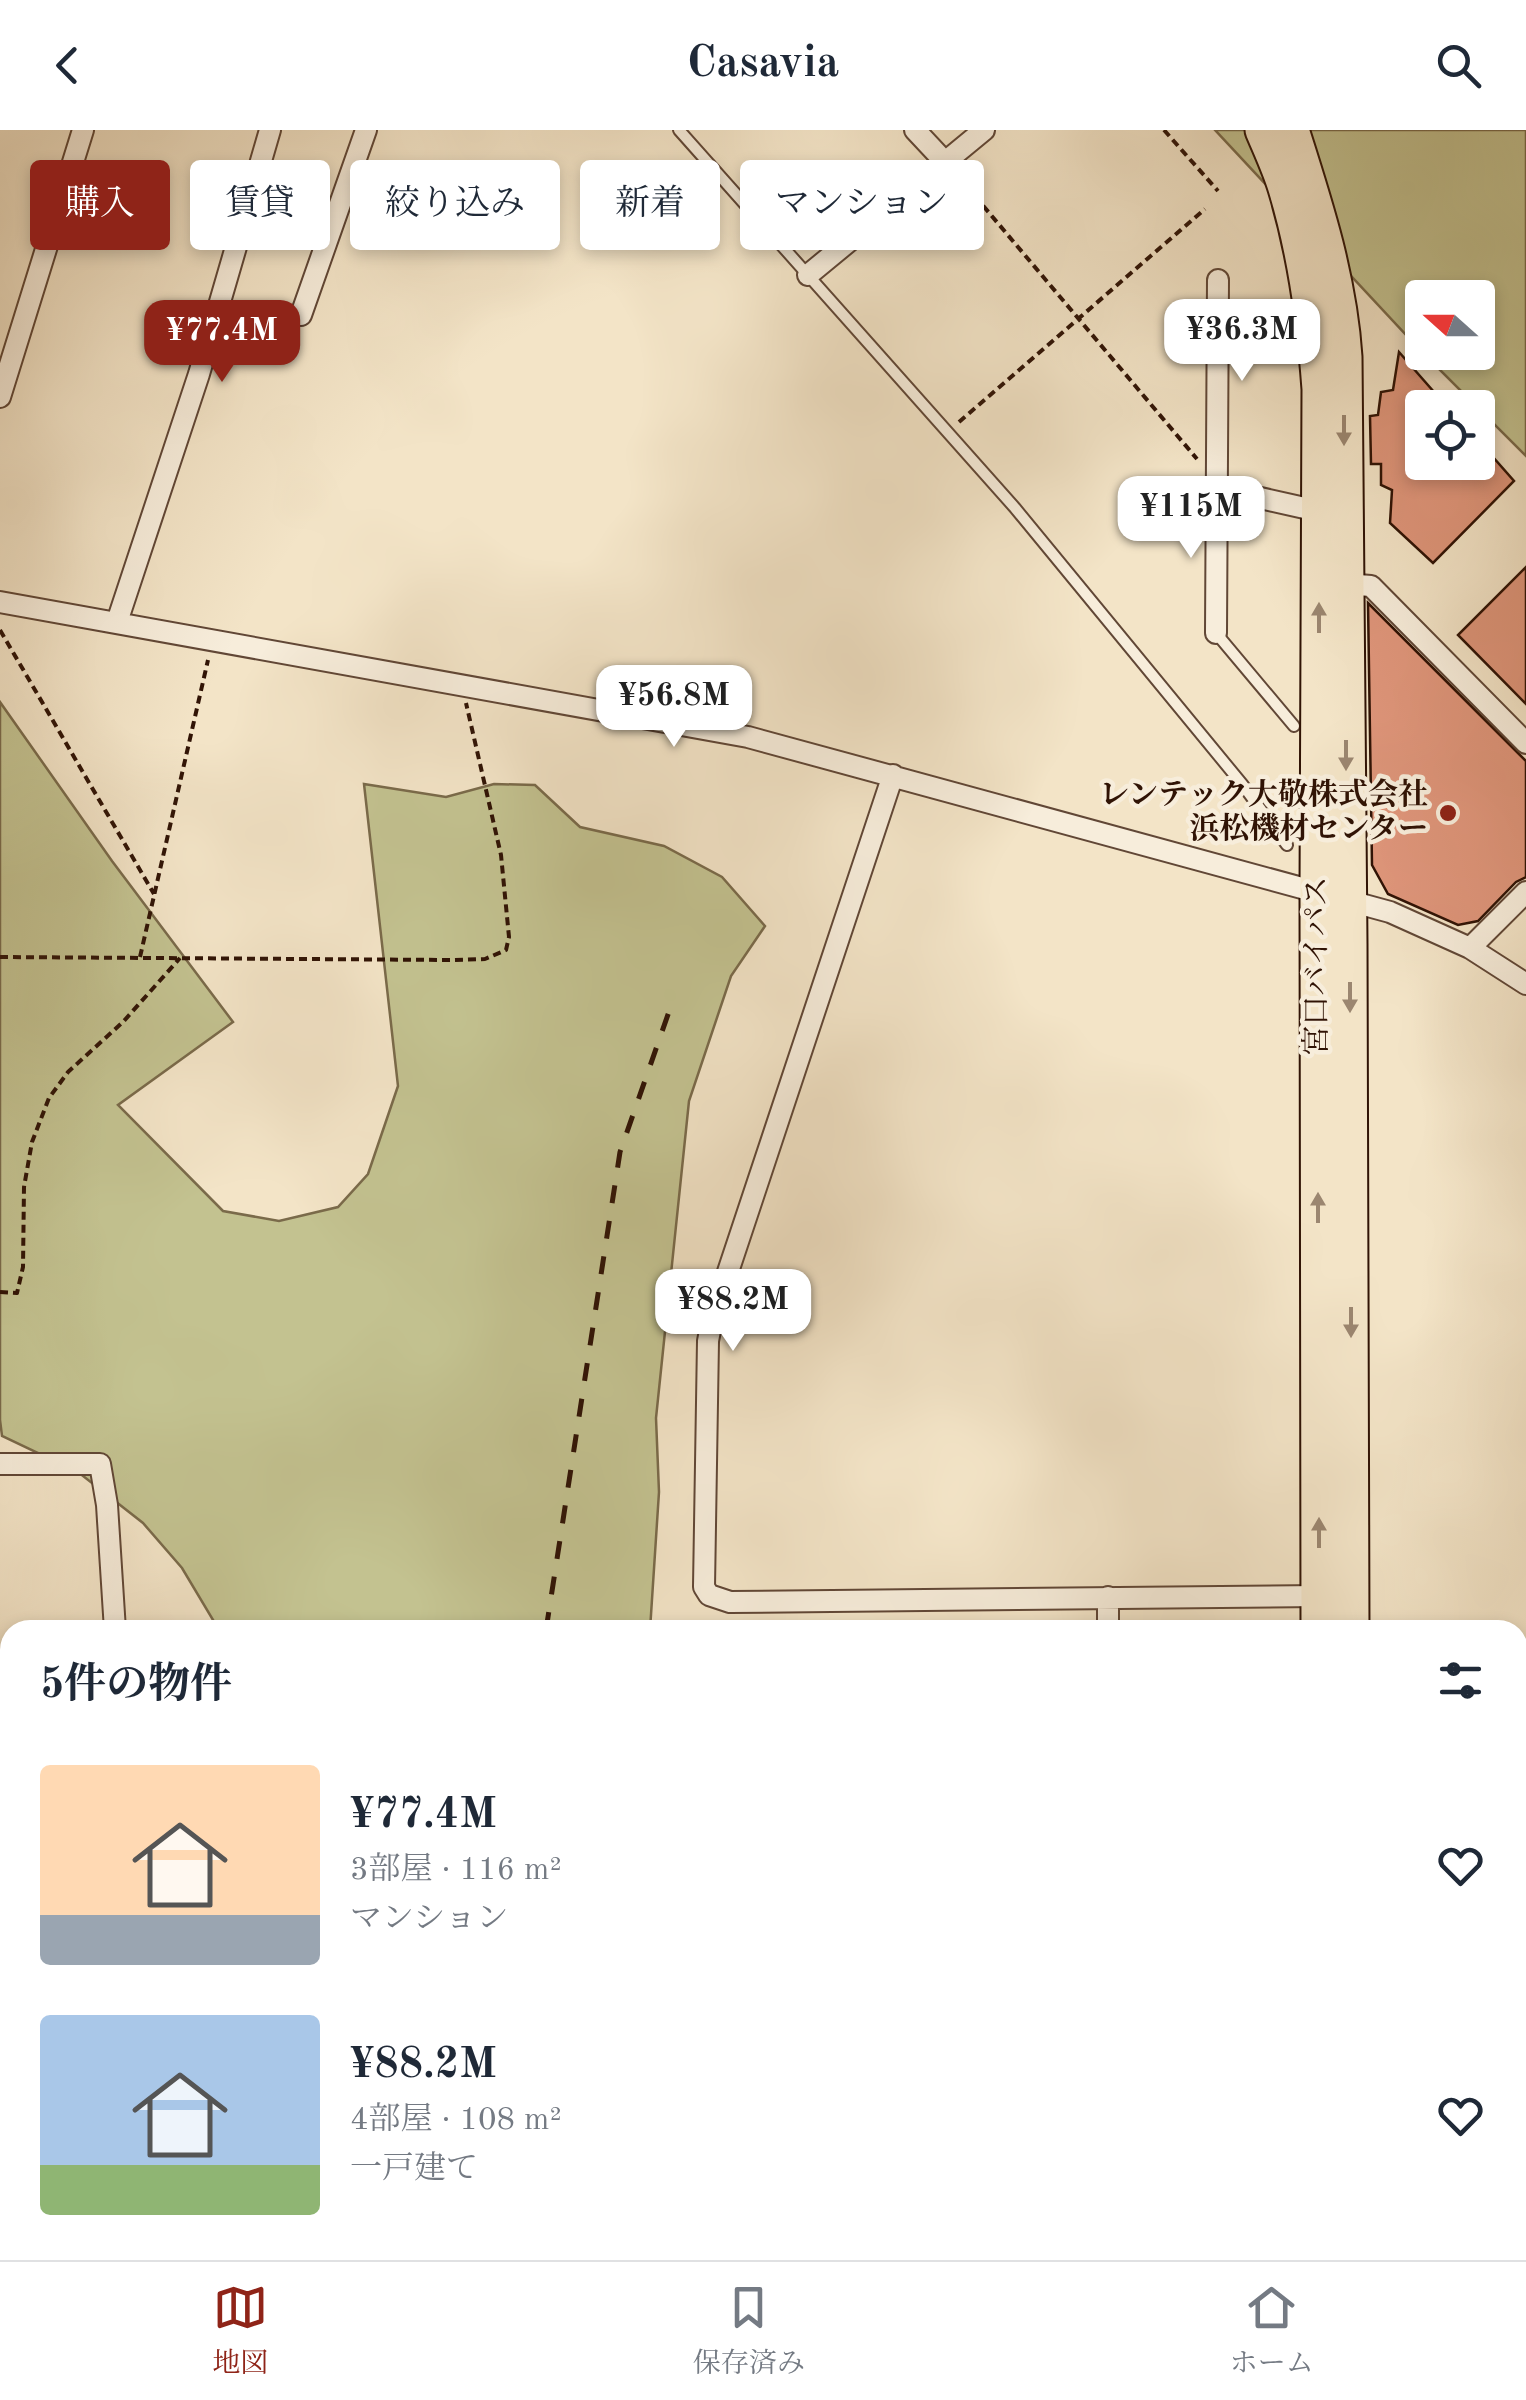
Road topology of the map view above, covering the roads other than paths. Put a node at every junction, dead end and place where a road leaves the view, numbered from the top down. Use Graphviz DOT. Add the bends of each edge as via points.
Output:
graph roads {
  1 [pos="83,130"];
  2 [pos="270,130"];
  3 [pos="366,130"];
  4 [pos="680,130"];
  5 [pos="915,130"];
  6 [pos="984,130"];
  7 [pos="1263,130"];
  8 [pos="1291,130"];
  9 [pos="943,160"];
  10 [pos="945,160"];
  11 [pos="838,250"];
  12 [pos="808,275"];
  13 [pos="1218,280"];
  14 [pos="301,315"];
  15 [pos="0,397"];
  16 [pos="1216,488"];
  17 [pos="1318,511"];
  18 [pos="1345,584"];
  19 [pos="0,602"];
  20 [pos="117,622"];
  21 [pos="1216,633"];
  22 [pos="1294,726"];
  23 [pos="1526,743"];
  24 [pos="892,776"];
  25 [pos="1286,845"];
  26 [pos="1526,892"];
  27 [pos="1333,895"];
  28 [pos="1470,948"];
  29 [pos="1526,984"];
  30 [pos="0,1464"];
  31 [pos="1108,1597"];
  32 [pos="1319,1613"];
  33 [pos="114,1620"];
  34 [pos="1108,1620"];
  35 [pos="1351,1620"];
  1 -- 15 [label="street"];
  2 -- 20 [label="street"];
  3 -- 14 [label="street"];
  4 -- 12 [label="lane"];
  5 -- 9 [label="street"];
  6 -- 10 [label="street"];
  7 -- 17 [label="highway, 宮口バイパス" via="1285,184 1315,323"];
  8 -- 18 [label="highway, 宮口バイパス, one-way" via="1332,266 1342,324"];
  11 -- 12 [label="street"];
  12 -- 25 [label="lane" via="1015,508"];
  13 -- 16 [label="street"];
  16 -- 17 [label="street"];
  16 -- 21 [label="street"];
  27 -- 17 [label="highway, 宮口バイパス, one-way"];
  18 -- 23 [label="street" via="1371,586"];
  18 -- 27 [label="highway, 宮口バイパス, one-way"];
  19 -- 20 [label="street"];
  20 -- 24 [label="street" via="748,737"];
  21 -- 22 [label="lane"];
  24 -- 27 [label="street"];
  24 -- 31 [label="street" via="712,1320 704,1586 709,1595 730,1602"];
  26 -- 28 [label="street"];
  27 -- 28 [label="street"];
  32 -- 27 [label="highway, 宮口バイパス, one-way"];
  27 -- 35 [label="highway, 宮口バイパス, one-way"];
  28 -- 29 [label="street"];
  30 -- 33 [label="street" via="100,1464"];
  31 -- 32 [label="street"];
  31 -- 34 [label="street"];
}
